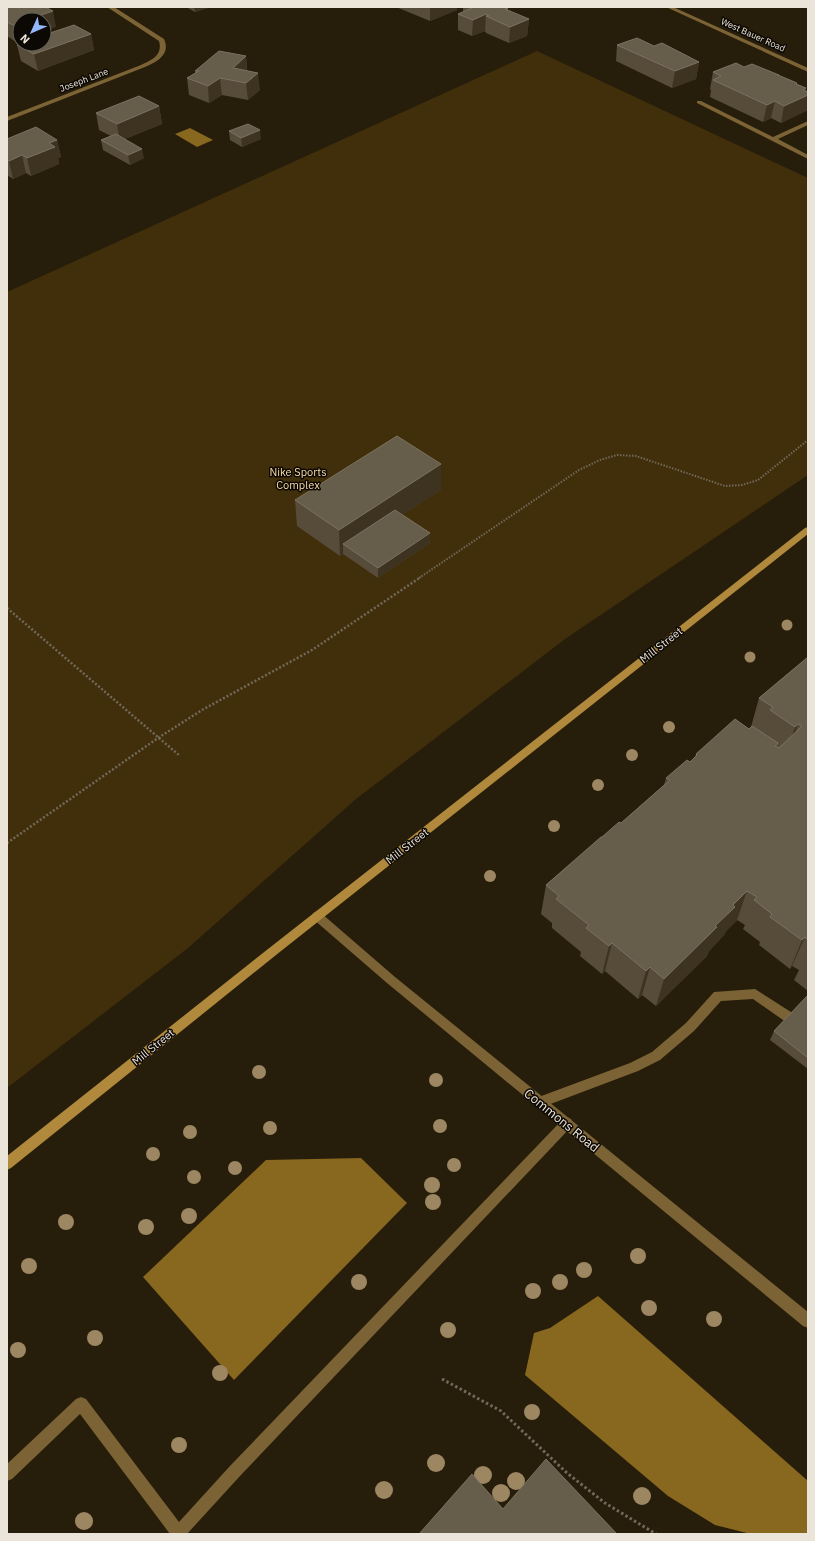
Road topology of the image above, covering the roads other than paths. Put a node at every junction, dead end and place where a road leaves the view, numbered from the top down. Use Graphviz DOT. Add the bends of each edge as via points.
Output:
graph roads {
  1 [pos="110,7"];
  2 [pos="669,7"];
  3 [pos="808,70"];
  4 [pos="698,102"];
  5 [pos="7,119"];
  6 [pos="808,123"];
  7 [pos="773,139"];
  8 [pos="808,157"];
  9 [pos="808,530"];
  10 [pos="317,916"];
  11 [pos="790,1018"];
  12 [pos="540,1102"];
  13 [pos="567,1123"];
  14 [pos="7,1164"];
  15 [pos="808,1321"];
  16 [pos="7,1474"];
  17 [pos="177,1534"];
  1 -- 5 [label="street, Joseph Lane" via="162,40 165,47 158,58"];
  2 -- 3 [label="street, West Bauer Road"];
  4 -- 7 [label="street"];
  6 -- 7 [label="street"];
  7 -- 8 [label="street"];
  9 -- 10 [label="main road, Mill Street"];
  10 -- 12 [label="street, Commons Road"];
  10 -- 14 [label="main road, Mill Street"];
  11 -- 12 [label="street" via="755,994 718,996 690,1027 656,1056 634,1067"];
  12 -- 13 [label="street, Commons Road"];
  13 -- 15 [label="street, Commons Road"];
  13 -- 17 [label="street" via="245,1459"];
  16 -- 17 [label="street" via="81,1404"];
}
